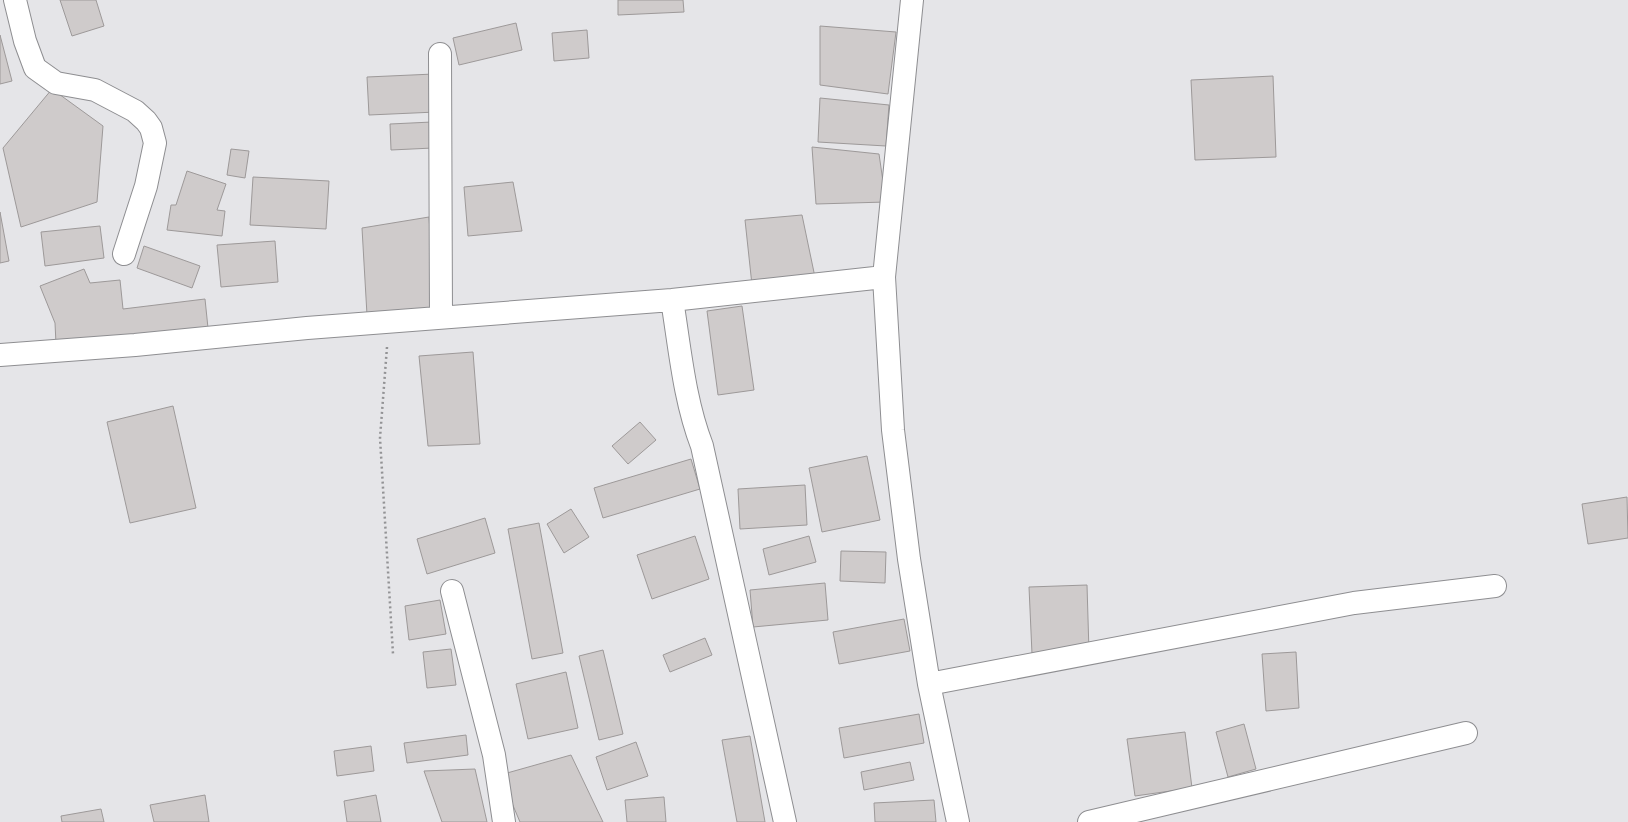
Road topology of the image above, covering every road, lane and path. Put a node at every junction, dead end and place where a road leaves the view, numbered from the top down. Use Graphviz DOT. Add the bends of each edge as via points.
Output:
graph roads {
  1 [pos="15,0"];
  2 [pos="912,0"];
  3 [pos="440,54"];
  4 [pos="124,254"];
  5 [pos="884,277"];
  6 [pos="672,300"];
  7 [pos="441,317"];
  8 [pos="389,322"];
  9 [pos="0,355"];
  10 [pos="1495,586"];
  11 [pos="452,591"];
  12 [pos="393,654"];
  13 [pos="929,684"];
  14 [pos="1466,734"];
  15 [pos="504,822"];
  16 [pos="785,822"];
  17 [pos="958,822"];
  18 [pos="1089,822"];
  1 -- 4 [label="street" via="25,42 35,68 56,83 95,90 135,111 150,128 155,143 146,186"];
  2 -- 5 [label="street"];
  3 -- 7 [label="street"];
  5 -- 6 [label="street"];
  5 -- 13 [label="street" via="893,430 909,559"];
  6 -- 7 [label="street"];
  6 -- 16 [label="street" via="688,402 702,446"];
  7 -- 8 [label="street"];
  8 -- 9 [label="street"];
  8 -- 12 [label="path" via="380,438"];
  10 -- 13 [label="street" via="1354,603"];
  11 -- 15 [label="street" via="494,755"];
  13 -- 17 [label="street"];
  14 -- 18 [label="street"];
}
